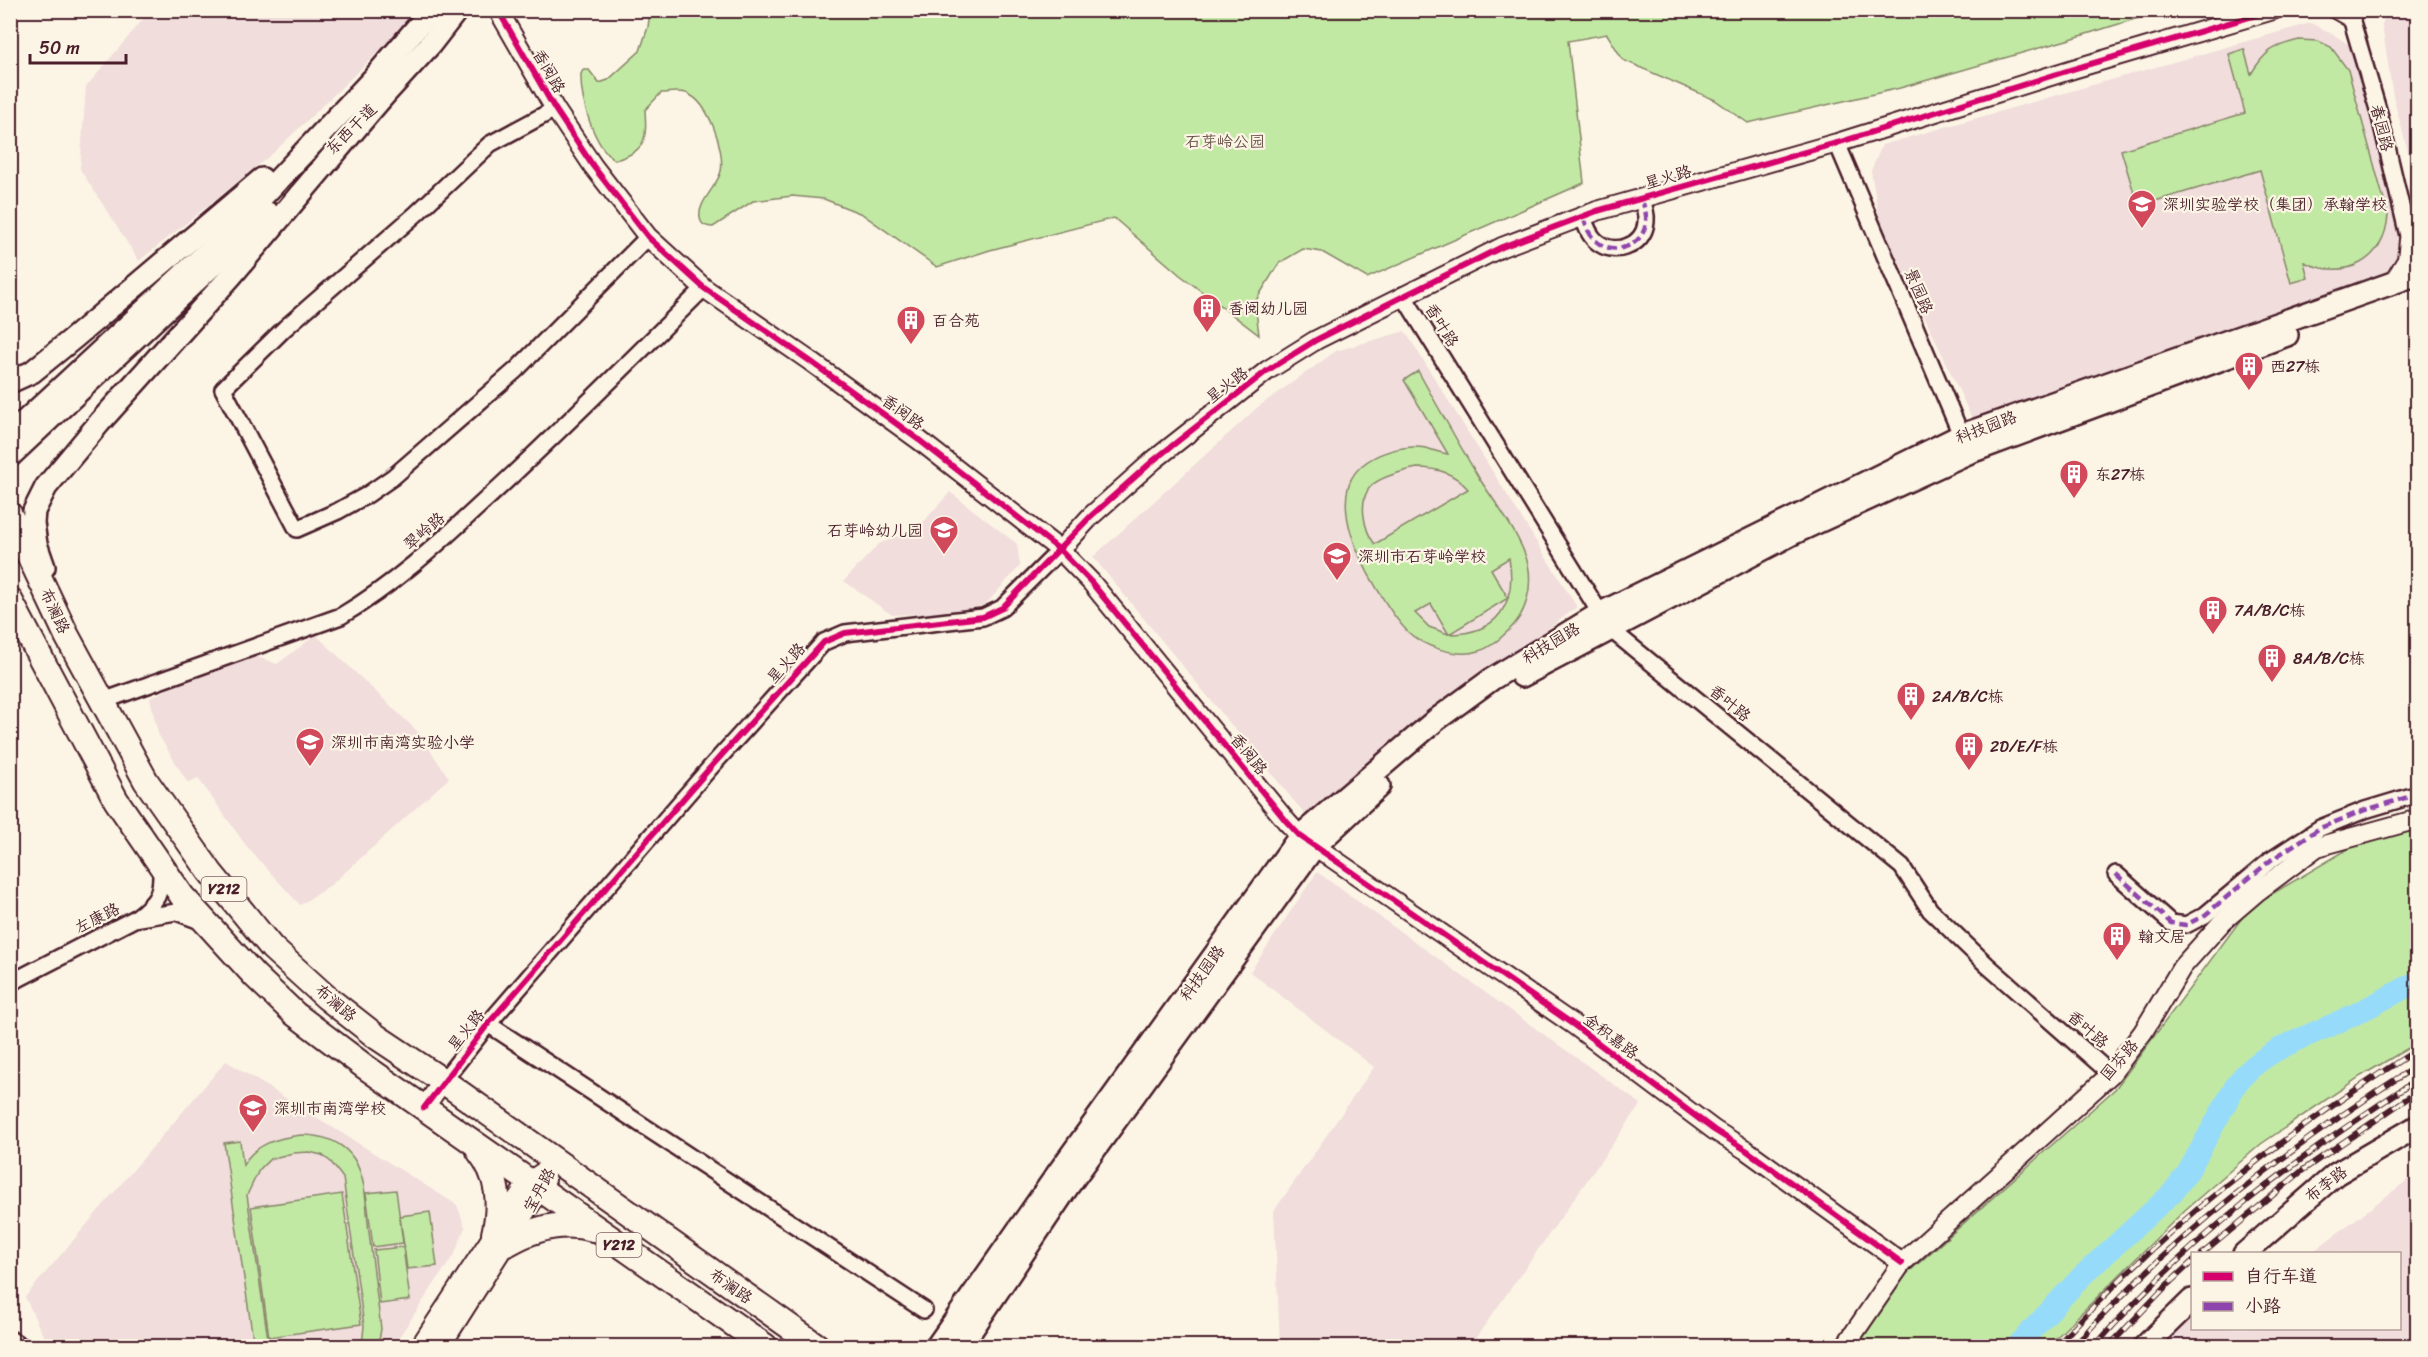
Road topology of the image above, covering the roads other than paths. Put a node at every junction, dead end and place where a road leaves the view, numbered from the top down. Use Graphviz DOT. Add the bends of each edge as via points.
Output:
graph roads {
  1 [pos="432,10"];
  2 [pos="457,10"];
  3 [pos="498,10"];
  4 [pos="2273,10"];
  5 [pos="2347,13"];
  6 [pos="378,87"];
  7 [pos="555,109"];
  8 [pos="1837,143"];
  9 [pos="1641,198"];
  10 [pos="1583,217"];
  11 [pos="648,237"];
  12 [pos="234,238"];
  13 [pos="2414,245"];
  14 [pos="2418,274"];
  15 [pos="2393,283"];
  16 [pos="704,288"];
  17 [pos="2418,288"];
  18 [pos="1403,295"];
  19 [pos="10,382"];
  20 [pos="10,435"];
  21 [pos="1965,444"];
  22 [pos="10,456"];
  23 [pos="10,515"];
  24 [pos="1060,550"];
  25 [pos="10,600"];
  26 [pos="1605,621"];
  27 [pos="10,626"];
  28 [pos="67,636"];
  29 [pos="39,658"];
  30 [pos="103,701"];
  31 [pos="2418,794"];
  32 [pos="2418,819"];
  33 [pos="1307,841"];
  34 [pos="161,865"];
  35 [pos="2116,874"];
  36 [pos="134,919"];
  37 [pos="205,924"];
  38 [pos="10,983"];
  39 [pos="488,1024"];
  40 [pos="2111,1074"];
  41 [pos="443,1081"];
  42 [pos="424,1108"];
  43 [pos="2418,1126"];
  44 [pos="474,1144"];
  45 [pos="556,1163"];
  46 [pos="534,1186"];
  47 [pos="598,1230"];
  48 [pos="500,1239"];
  49 [pos="2246,1252"];
  50 [pos="1902,1263"];
  51 [pos="2191,1302"];
  52 [pos="924,1310"];
  53 [pos="10,1339"];
  54 [pos="21,1347"];
  55 [pos="420,1347"];
  56 [pos="441,1347"];
  57 [pos="765,1347"];
  58 [pos="817,1347"];
  59 [pos="937,1347"];
  60 [pos="961,1347"];
  61 [pos="1845,1347"];
  62 [pos="2145,1347"];
  1 -- 6 [label="main road, 东西干道"];
  2 -- 6 [label="main road, 东西干道" via="429,46"];
  3 -- 7 [label="street, 香阅路"];
  4 -- 8 [label="street, 星火路"];
  5 -- 13 [label="street, 春园路"];
  6 -- 12 [label="main road, 东西干道"];
  6 -- 19 [label="main road" via="32,372"];
  6 -- 28 [label="main road" via="231,276 46,487 34,511 34,534"];
  7 -- 11 [label="street, 香阅路" via="592,166"];
  7 -- 11 [label="street" via="490,144 223,388 297,529 339,511 393,477 516,370"];
  8 -- 9 [label="street, 星火路"];
  8 -- 21 [label="street, 景园路"];
  9 -- 10 [label="street, 星火路"];
  9 -- 10 [label="street" via="1647,220 1645,230 1624,248 1598,243"];
  10 -- 18 [label="street, 星火路" via="1502,247"];
  11 -- 16 [label="street, 香阅路"];
  12 -- 20 [label="main road"];
  12 -- 22 [label="main road"];
  13 -- 15 [label="street, 春园路"];
  14 -- 15 [label="main road, 科技园路"];
  15 -- 21 [label="main road, 科技园路"];
  16 -- 24 [label="street, 香阅路" via="919,440"];
  16 -- 30 [label="street, 翠岭路" via="519,470 413,565 366,601 341,616"];
  17 -- 21 [label="main road, 科技园路"];
  18 -- 24 [label="street, 星火路" via="1268,370 1154,460 1091,516"];
  18 -- 26 [label="street, 香叶路"];
  21 -- 26 [label="main road, 科技园路" via="1792,534"];
  23 -- 28 [label="main road, 布澜路 / Y212"];
  24 -- 33 [label="street, 香阅路"];
  24 -- 39 [label="street, 星火路" via="1002,608 983,617 845,633 824,642"];
  25 -- 29 [label="main road, 布澜路 / Y212"];
  26 -- 33 [label="main road, 科技园路" via="1457,718"];
  26 -- 40 [label="street, 香叶路" via="1902,867 1930,910"];
  27 -- 29 [label="main road"];
  28 -- 30 [label="main road, 布澜路 / Y212"];
  29 -- 34 [label="main road, 布澜路 / Y212" via="116,800"];
  30 -- 41 [label="main road, 布澜路 / Y212" via="146,781 210,872 272,948 377,1037"];
  31 -- 35 [label="street" via="2320,828 2271,860 2205,915 2186,925 2171,923"];
  32 -- 40 [label="street, 国芬路" via="2317,848 2258,891 2223,921 2182,967 2143,1032"];
  33 -- 50 [label="street, 金积嘉路" via="1574,1024 1714,1130"];
  33 -- 59 [label="main road, 科技园路" via="1058,1173"];
  33 -- 60 [label="main road, 科技园路"];
  34 -- 36 [label="street" via="158,897"];
  34 -- 37 [label="main road, 布澜路 / Y212"];
  36 -- 37 [label="street, 左康路" via="176,912"];
  36 -- 38 [label="street, 左康路"];
  37 -- 42 [label="main road, 布澜路 / Y212" via="295,1014"];
  39 -- 41 [label="street, 星火路"];
  39 -- 52 [label="street"];
  40 -- 50 [label="street, 国芬路"];
  41 -- 42 [label="street, 星火路"];
  41 -- 45 [label="main road, 布澜路 / Y212"];
  42 -- 44 [label="main road, 布澜路 / Y212"];
  43 -- 49 [label="main road, 布李路" via="2336,1174"];
  44 -- 46 [label="main road, 布澜路 / Y212"];
  44 -- 48 [label="main road" via="494,1177"];
  45 -- 46 [label="street, 宝丹路"];
  45 -- 58 [label="main road, 布澜路 / Y212"];
  46 -- 47 [label="main road, 布澜路 / Y212"];
  46 -- 48 [label="street, 宝丹路"];
  47 -- 48 [label="main road" via="561,1224"];
  47 -- 57 [label="main road, 布澜路 / Y212"];
  48 -- 55 [label="street, 宝丹路"];
  48 -- 56 [label="street, 宝丹路"];
  50 -- 61 [label="street, 国芬路"];
  51 -- 62 [label="main road"];
  53 -- 54 [label="street"];
}
